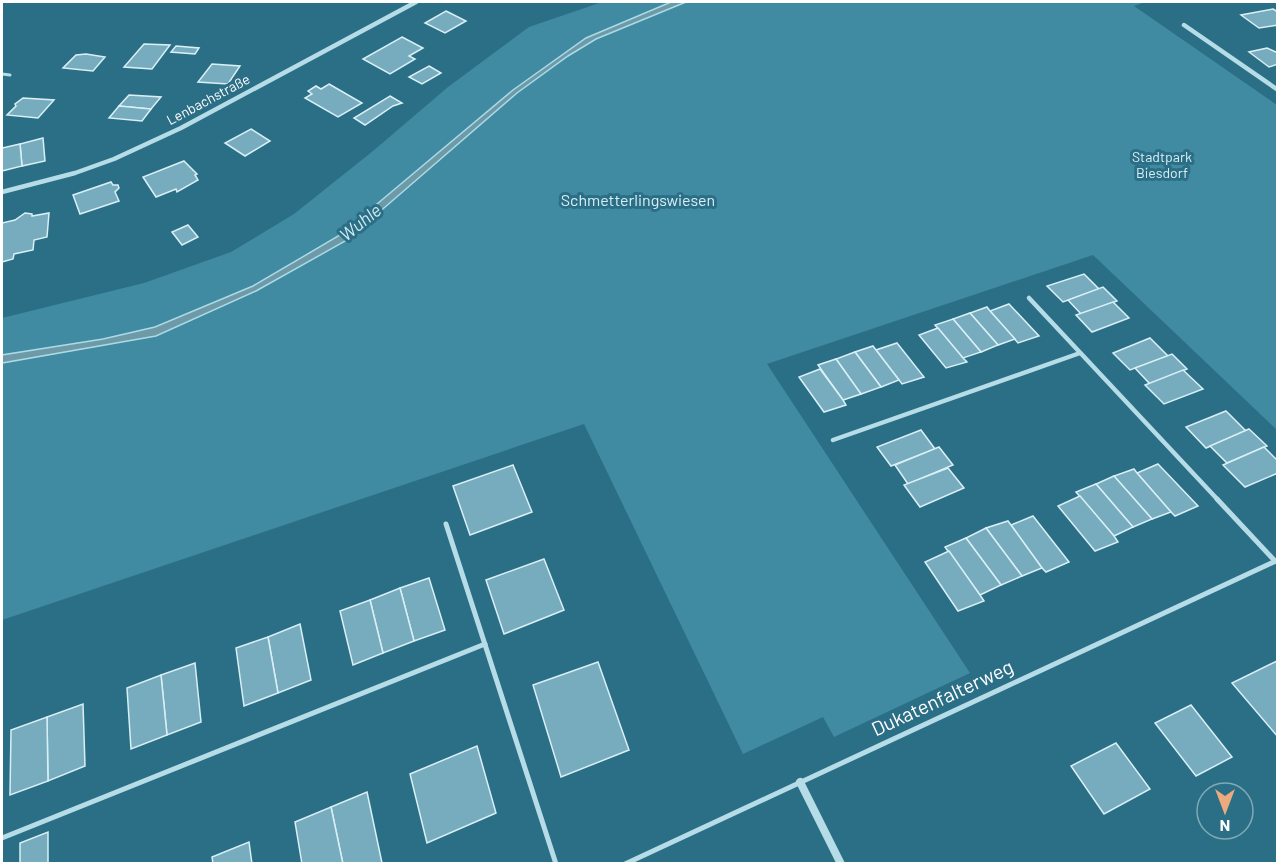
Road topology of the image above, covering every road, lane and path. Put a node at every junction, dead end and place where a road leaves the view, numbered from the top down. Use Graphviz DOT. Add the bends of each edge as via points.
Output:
graph roads {
  1 [pos="416,2"];
  2 [pos="1185,25"];
  3 [pos="2,74"];
  4 [pos="10,75"];
  5 [pos="1278,90"];
  6 [pos="2,192"];
  7 [pos="1029,298"];
  8 [pos="1080,353"];
  9 [pos="834,440"];
  10 [pos="446,524"];
  11 [pos="1276,560"];
  12 [pos="485,644"];
  13 [pos="800,782"];
  14 [pos="2,838"];
  15 [pos="556,864"];
  16 [pos="625,864"];
  17 [pos="841,864"];
  1 -- 6 [label="street, Lenbachstraße" via="181,128 114,159"];
  2 -- 5 [label="street"];
  3 -- 4 [label="lane"];
  7 -- 8 [label="lane, Dukatenfalterweg"];
  8 -- 9 [label="lane"];
  8 -- 11 [label="lane, Dukatenfalterweg"];
  10 -- 12 [label="lane"];
  11 -- 13 [label="lane, Dukatenfalterweg"];
  12 -- 14 [label="lane"];
  12 -- 15 [label="lane"];
  13 -- 16 [label="lane, Dukatenfalterweg"];
  13 -- 17 [label="street"];
}
